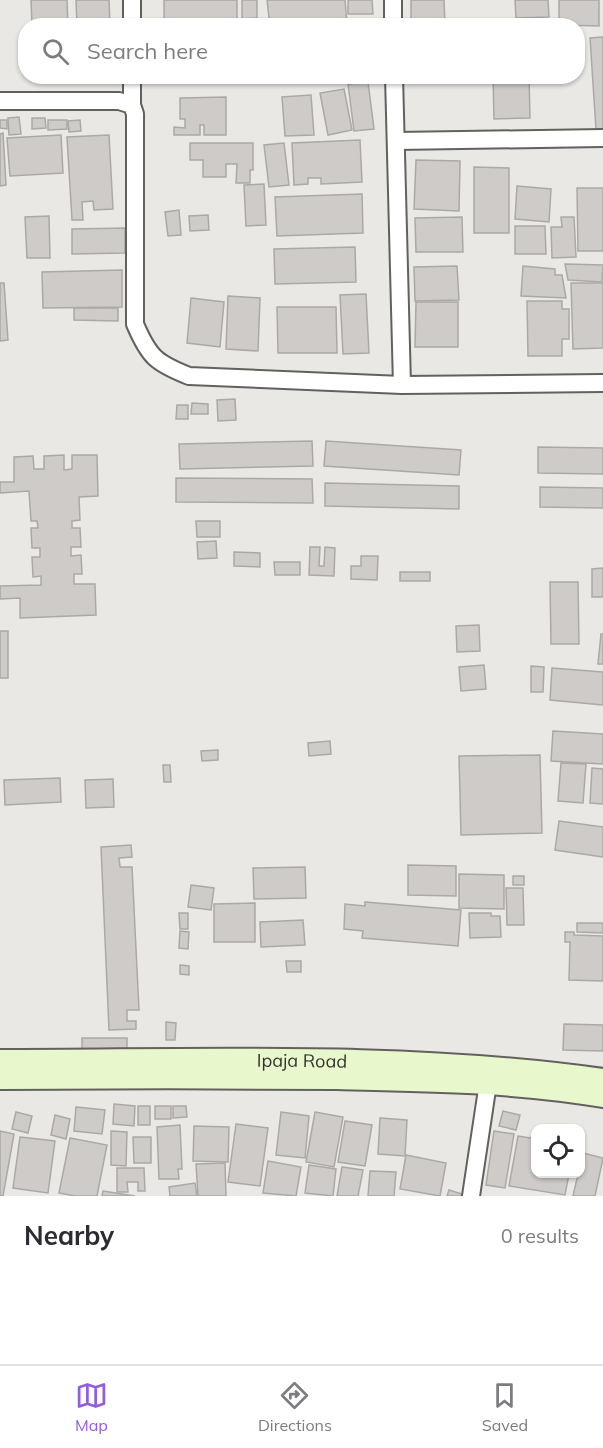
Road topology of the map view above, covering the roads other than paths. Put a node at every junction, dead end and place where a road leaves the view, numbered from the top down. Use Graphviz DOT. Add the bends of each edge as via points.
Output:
graph roads {
  1 [pos="132,0"];
  2 [pos="393,0"];
  3 [pos="132,18"];
  4 [pos="393,18"];
  5 [pos="132,84"];
  6 [pos="394,84"];
  7 [pos="0,101"];
  8 [pos="132,105"];
  9 [pos="603,138"];
  10 [pos="396,141"];
  11 [pos="603,383"];
  12 [pos="402,385"];
  13 [pos="0,1061"];
  14 [pos="0,1078"];
  15 [pos="488,1083"];
  16 [pos="599,1088"];
  17 [pos="471,1196"];
  1 -- 3 [label="street"];
  2 -- 4 [label="street"];
  5 -- 8 [label="street"];
  6 -- 10 [label="street"];
  7 -- 8 [label="street" via="119,101"];
  8 -- 12 [label="street" via="135,324 146,349 164,366 189,376"];
  9 -- 10 [label="street"];
  10 -- 12 [label="street"];
  11 -- 12 [label="street"];
  13 -- 16 [label="main road, Ipaja Road" via="385,1062 555,1072"];
  14 -- 15 [label="main road, Ipaja Road"];
  15 -- 16 [label="main road, Ipaja Road"];
  15 -- 17 [label="street"];
}
